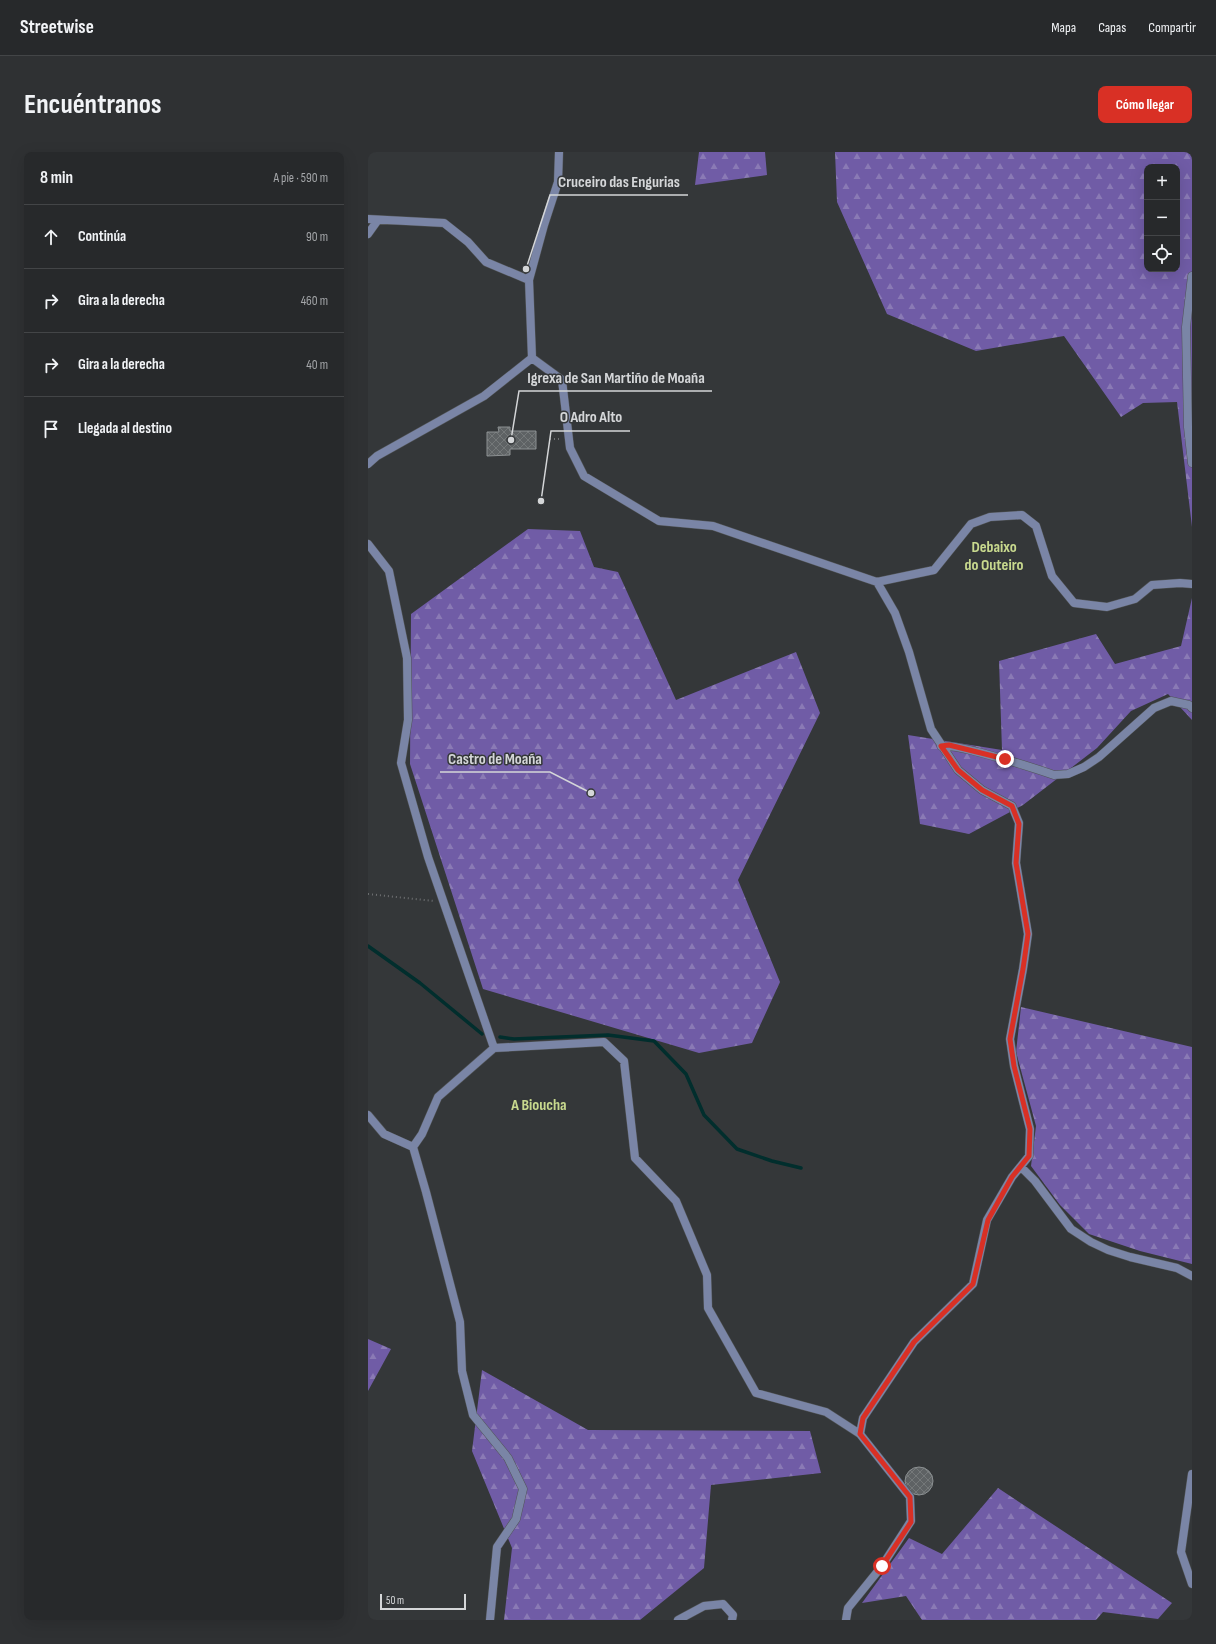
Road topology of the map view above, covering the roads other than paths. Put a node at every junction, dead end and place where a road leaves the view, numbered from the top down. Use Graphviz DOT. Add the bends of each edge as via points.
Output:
graph roads {
  1 [pos="559,152"];
  2 [pos="368,219"];
  3 [pos="378,220"];
  4 [pos="368,234"];
  5 [pos="1192,276"];
  6 [pos="529,280"];
  7 [pos="532,358"];
  8 [pos="368,464"];
  9 [pos="1192,464"];
  10 [pos="368,544"];
  11 [pos="877,582"];
  12 [pos="1192,584"];
  13 [pos="1192,708"];
  14 [pos="941,746"];
  15 [pos="494,1048"];
  16 [pos="368,1115"];
  17 [pos="413,1147"];
  18 [pos="1020,1167"];
  19 [pos="1192,1276"];
  20 [pos="860,1434"];
  21 [pos="1192,1474"];
  22 [pos="1192,1584"];
  23 [pos="490,1620"];
  24 [pos="678,1620"];
  25 [pos="732,1620"];
  26 [pos="846,1620"];
  1 -- 6 [label="street" via="558,182"];
  2 -- 3 [label="street"];
  3 -- 4 [label="street"];
  3 -- 6 [label="street" via="444,223 468,242 486,262"];
  5 -- 9 [label="street" via="1186,327 1188,427"];
  6 -- 7 [label="street"];
  7 -- 8 [label="street" via="484,396"];
  7 -- 11 [label="street" via="562,380 570,448 582,478 659,521 712,526"];
  10 -- 15 [label="street" via="389,571 407,658 408,720 401,763 428,857"];
  11 -- 12 [label="street" via="934,570 970,524 990,517 1022,515 1036,526 1052,576 1074,603 1107,607 1135,599 1152,585"];
  11 -- 14 [label="street" via="895,613 931,728"];
  13 -- 14 [label="street" via="1170,701 1154,708 1099,757 1075,771 1060,775 964,748"];
  14 -- 18 [label="street" via="958,770 982,790 1012,806 1019,824 1016,863 1028,934 1010,1039 1030,1129 1029,1156"];
  15 -- 17 [label="street" via="438,1097 422,1134"];
  15 -- 20 [label="street" via="604,1042 624,1061 635,1158 676,1201 707,1275 708,1308 756,1393 826,1412"];
  16 -- 17 [label="street" via="384,1134"];
  17 -- 23 [label="street" via="460,1322 462,1371 473,1415 508,1458 523,1489 516,1519 497,1547"];
  18 -- 19 [label="street" via="1035,1181 1071,1229 1091,1242 1130,1257 1177,1268"];
  18 -- 20 [label="street" via="988,1220 973,1284 914,1342 863,1418"];
  20 -- 26 [label="street" via="910,1497 911,1522 882,1566 848,1608"];
  21 -- 22 [label="street" via="1181,1552"];
  24 -- 25 [label="street" via="704,1606 723,1604 733,1615"];
}
